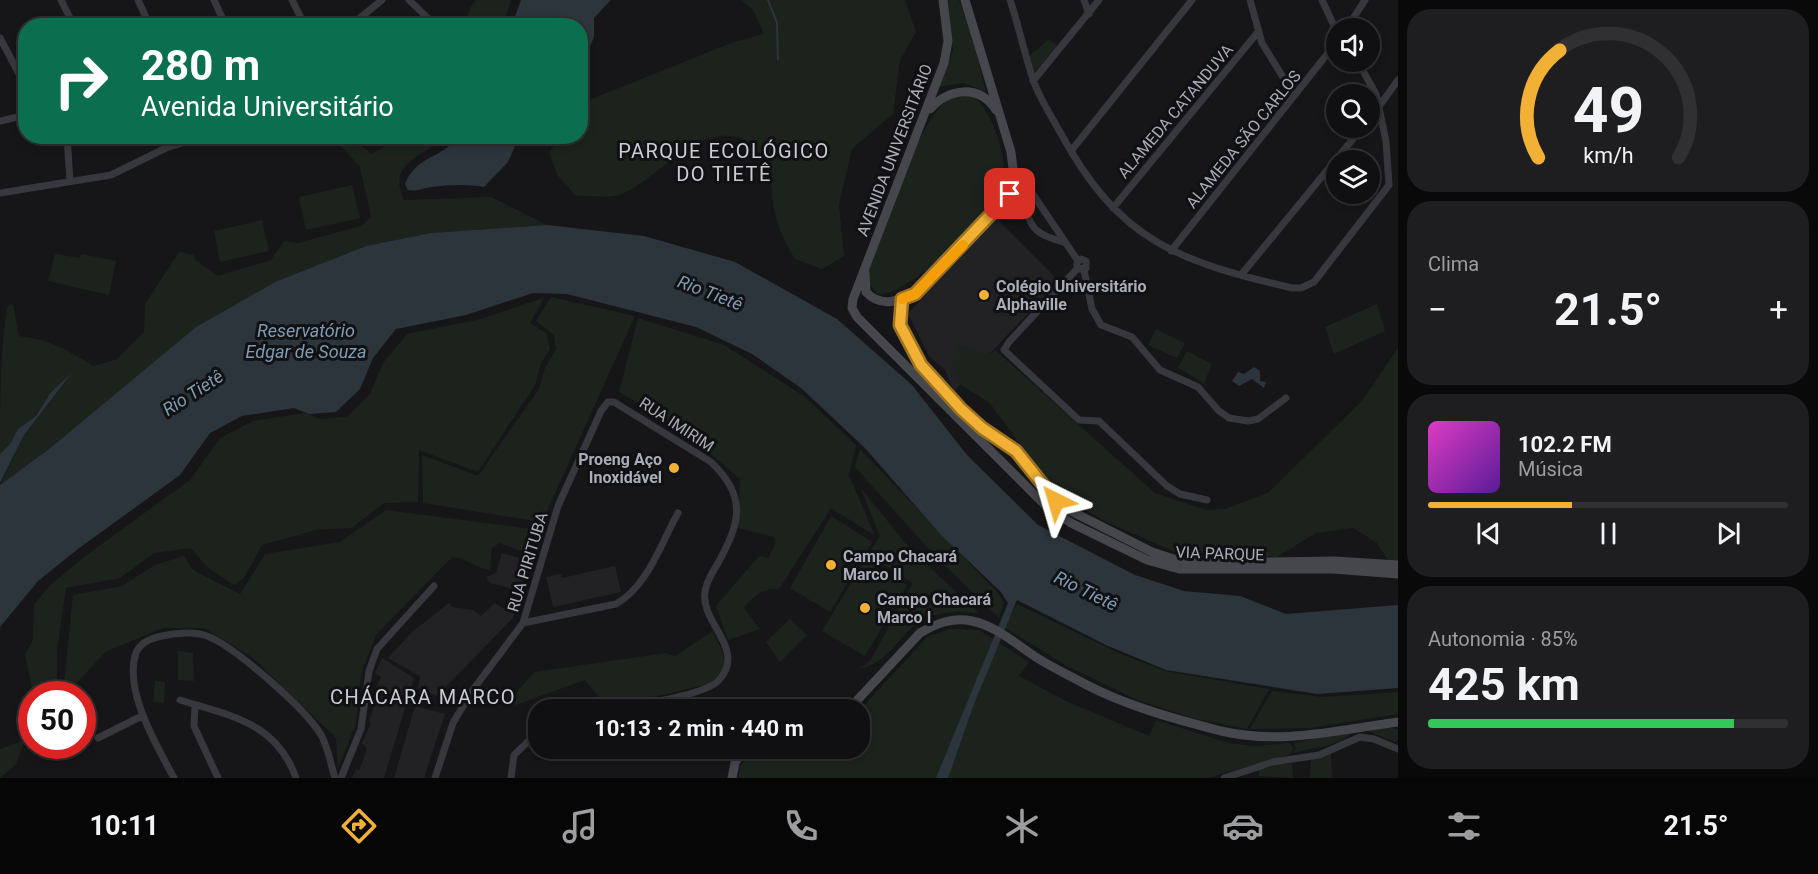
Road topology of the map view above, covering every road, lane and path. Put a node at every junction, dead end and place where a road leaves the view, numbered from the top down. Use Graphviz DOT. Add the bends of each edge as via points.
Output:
graph roads {
  1 [pos="61,0"];
  2 [pos="138,0"];
  3 [pos="214,0"];
  4 [pos="292,0"];
  5 [pos="382,0"];
  6 [pos="409,0"];
  7 [pos="943,0"];
  8 [pos="965,0"];
  9 [pos="1011,0"];
  10 [pos="1084,0"];
  11 [pos="1100,0"];
  12 [pos="1192,0"];
  13 [pos="1250,0"];
  14 [pos="1322,0"];
  15 [pos="1365,0"];
  16 [pos="1089,14"];
  17 [pos="70,18"];
  18 [pos="146,18"];
  19 [pos="222,18"];
  20 [pos="301,18"];
  21 [pos="360,18"];
  22 [pos="428,18"];
  23 [pos="1330,18"];
  24 [pos="1353,18"];
  25 [pos="1258,32"];
  26 [pos="0,38"];
  27 [pos="1326,55"];
  28 [pos="18,72"];
  29 [pos="1398,80"];
  30 [pos="1033,81"];
  31 [pos="1294,95"];
  32 [pos="1380,105"];
  33 [pos="927,112"];
  34 [pos="999,114"];
  35 [pos="1380,116"];
  36 [pos="18,117"];
  37 [pos="0,121"];
  38 [pos="1354,138"];
  39 [pos="68,144"];
  40 [pos="179,144"];
  41 [pos="1071,152"];
  42 [pos="1013,172"];
  43 [pos="70,181"];
  44 [pos="0,193"];
  45 [pos="1032,193"];
  46 [pos="1010,194"];
  47 [pos="1021,202"];
  48 [pos="1113,207"];
  49 [pos="1064,242"];
  50 [pos="1171,251"];
  51 [pos="865,266"];
  52 [pos="1080,270"];
  53 [pos="1241,274"];
  54 [pos="902,299"];
  55 [pos="852,308"];
  56 [pos="1286,398"];
  57 [pos="601,411"];
  58 [pos="1016,451"];
  59 [pos="1001,461"];
  60 [pos="1207,500"];
  61 [pos="678,513"];
  62 [pos="1398,566"];
  63 [pos="1398,574"];
  64 [pos="434,586"];
  65 [pos="523,623"];
  66 [pos="663,699"];
  67 [pos="859,699"];
  68 [pos="180,700"];
  69 [pos="195,705"];
  70 [pos="142,716"];
  71 [pos="1398,722"];
  72 [pos="98,738"];
  73 [pos="528,742"];
  74 [pos="1398,748"];
  75 [pos="737,759"];
  76 [pos="174,778"];
  77 [pos="218,778"];
  78 [pos="296,778"];
  79 [pos="335,778"];
  80 [pos="342,778"];
  81 [pos="435,778"];
  82 [pos="511,778"];
  83 [pos="730,778"];
  84 [pos="1224,778"];
  1 -- 17 [label="street"];
  2 -- 18 [label="street"];
  3 -- 19 [label="street"];
  4 -- 20 [label="street"];
  5 -- 21 [label="street"];
  6 -- 22 [label="street"];
  7 -- 33 [label="main road, AVENIDA UNIVERSITÁRIO" via="947,49"];
  8 -- 34 [label="main road"];
  9 -- 30 [label="street"];
  10 -- 16 [label="street"];
  11 -- 16 [label="street"];
  12 -- 41 [label="street"];
  13 -- 25 [label="street"];
  14 -- 23 [label="street"];
  15 -- 24 [label="street"];
  16 -- 30 [label="street"];
  25 -- 31 [label="street"];
  25 -- 48 [label="street, ALAMEDA CATANDUVA"];
  26 -- 28 [label="street"];
  27 -- 31 [label="street, ALAMEDA SÃO CARLOS"];
  29 -- 32 [label="street"];
  30 -- 41 [label="street"];
  31 -- 50 [label="street, ALAMEDA SÃO CARLOS"];
  33 -- 34 [label="main road" via="945,95 970,91 987,99"];
  33 -- 51 [label="main road, AVENIDA UNIVERSITÁRIO"];
  34 -- 42 [label="main road"];
  35 -- 53 [label="street" via="1389,185 1314,282 1301,288"];
  36 -- 37 [label="street"];
  38 -- 53 [label="street"];
  39 -- 43 [label="street"];
  40 -- 43 [label="street" via="111,175"];
  41 -- 48 [label="street" via="1091,184"];
  42 -- 45 [label="street"];
  42 -- 46 [label="main road"];
  43 -- 44 [label="street"];
  45 -- 47 [label="street"];
  45 -- 49 [label="street"];
  46 -- 47 [label="street"];
  46 -- 54 [label="main road" via="915,294"];
  47 -- 49 [label="street" via="1033,230"];
  48 -- 50 [label="street"];
  49 -- 52 [label="street" via="1078,261 1086,261"];
  50 -- 53 [label="street" via="1197,263"];
  51 -- 54 [label="main road" via="864,285 870,295 883,302"];
  51 -- 55 [label="main road, AVENIDA UNIVERSITÁRIO"];
  52 -- 56 [label="street" via="1101,325 1132,337 1160,370 1198,387 1229,418 1258,419"];
  52 -- 60 [label="street" via="1004,350 1079,420 1099,421 1167,486 1180,494"];
  54 -- 58 [label="main road, VIA PARQUE" via="900,325 921,365 961,409"];
  55 -- 59 [label="main road, VIA PARQUE"];
  57 -- 65 [label="street, RUA PIRITUBA" via="558,506"];
  57 -- 66 [label="street, RUA IMIRIM" via="608,402 622,405 704,457 722,472 737,501 733,535 705,591 706,608 728,653 727,668 721,679 702,691"];
  58 -- 59 [label="main road"];
  58 -- 62 [label="main road, VIA PARQUE" via="1048,492 1067,509 1167,558 1195,563 1327,560"];
  59 -- 63 [label="main road, VIA PARQUE" via="1060,516 1167,567 1192,571 1335,569"];
  61 -- 65 [label="street" via="639,585 623,600"];
  64 -- 80 [label="street" via="377,649 369,671 362,729"];
  65 -- 81 [label="street, RUA PIRITUBA" via="453,723"];
  67 -- 71 [label="main road" via="920,633 958,619 990,626 1085,684 1138,707 1222,731 1299,738"];
  68 -- 69 [label="street"];
  69 -- 77 [label="street" via="194,726"];
  69 -- 78 [label="street" via="261,729 285,753"];
  70 -- 72 [label="street"];
  70 -- 76 [label="street"];
  70 -- 79 [label="street" via="135,672 138,649 156,637 205,635 238,656 309,720 327,747"];
  73 -- 82 [label="street" via="514,755"];
  74 -- 84 [label="street" via="1359,736 1319,755 1273,762"];
  75 -- 83 [label="main road"];
}
